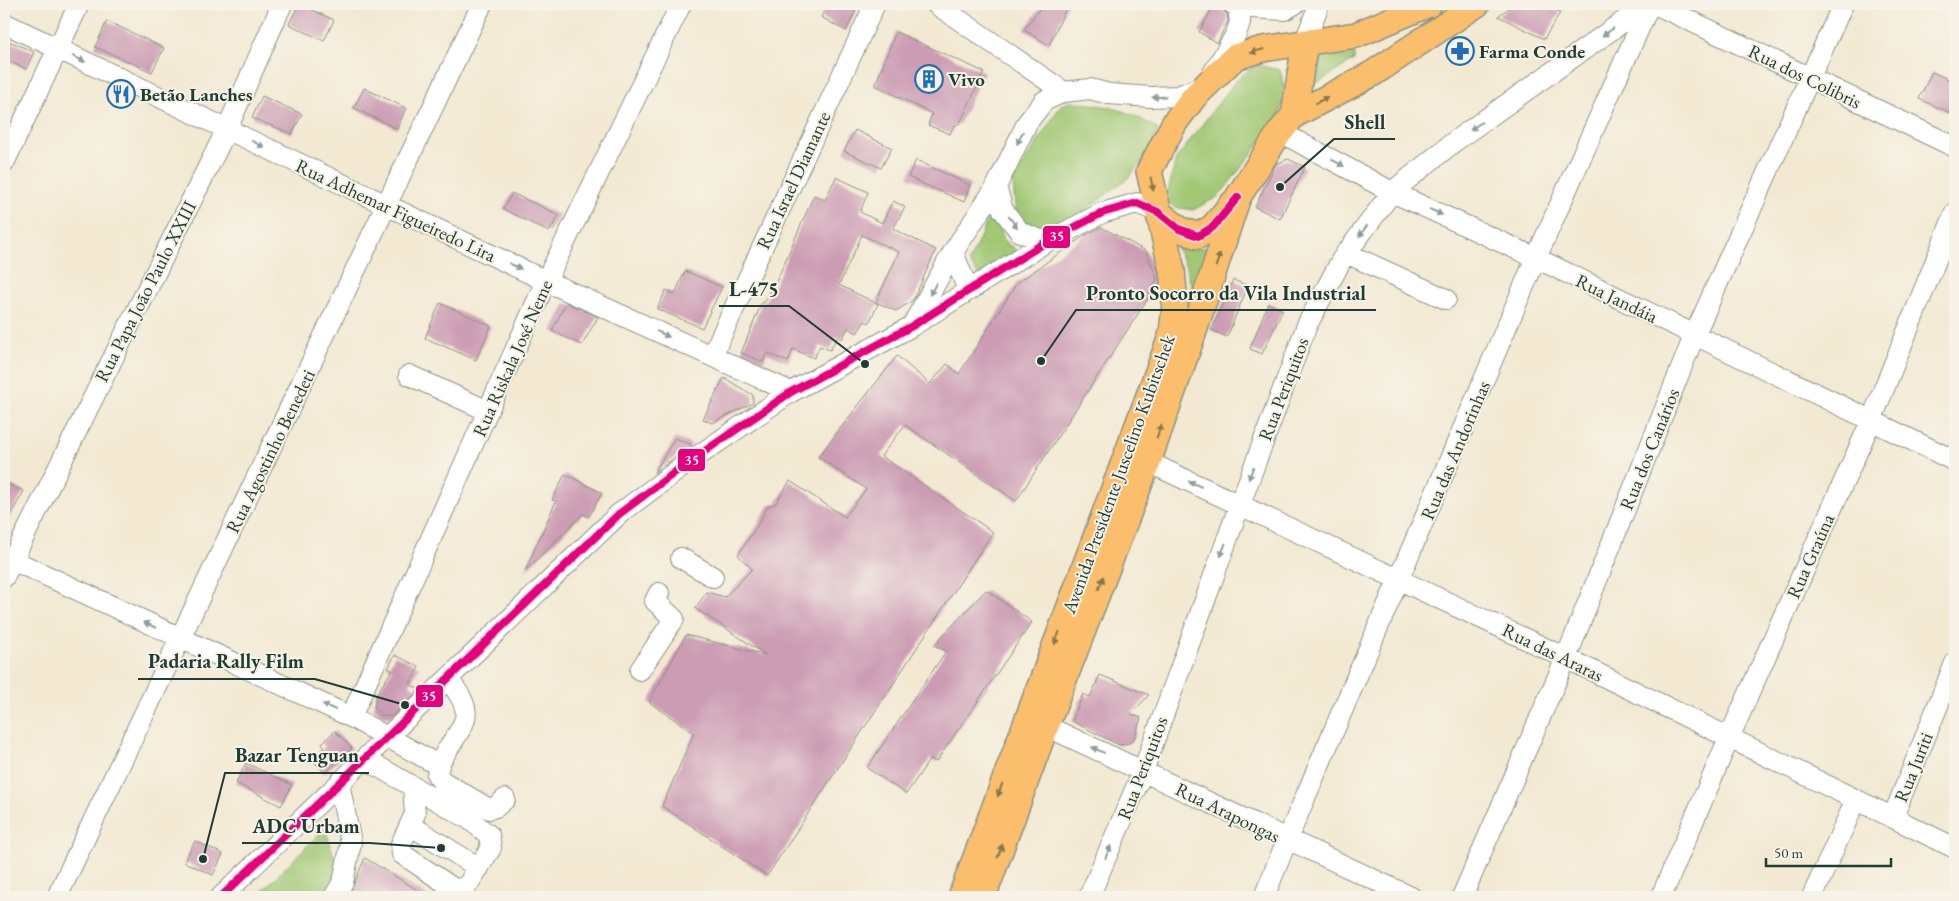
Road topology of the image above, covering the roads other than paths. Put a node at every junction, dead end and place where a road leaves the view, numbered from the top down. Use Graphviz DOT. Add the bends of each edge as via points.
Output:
graph roads {
  1 [pos="79,4"];
  2 [pos="282,4"];
  3 [pos="482,4"];
  4 [pos="681,4"];
  5 [pos="874,4"];
  6 [pos="936,4"];
  7 [pos="1294,4"];
  8 [pos="1319,4"];
  9 [pos="1405,4"];
  10 [pos="1429,4"];
  11 [pos="1477,4"];
  12 [pos="1649,4"];
  13 [pos="1655,4"];
  14 [pos="1843,4"];
  15 [pos="1235,6"];
  16 [pos="4,23"];
  17 [pos="1356,35"];
  18 [pos="1305,42"];
  19 [pos="57,49"];
  20 [pos="1024,66"];
  21 [pos="1811,79"];
  22 [pos="1206,85"];
  23 [pos="1064,92"];
  24 [pos="1044,101"];
  25 [pos="1287,123"];
  26 [pos="227,129"];
  27 [pos="1955,147"];
  28 [pos="4,163"];
  29 [pos="996,187"];
  30 [pos="1392,192"];
  31 [pos="1238,198"];
  32 [pos="387,206"];
  33 [pos="1158,212"];
  34 [pos="1955,213"];
  35 [pos="1046,242"];
  36 [pos="954,252"];
  37 [pos="1346,253"];
  38 [pos="1536,258"];
  39 [pos="546,281"];
  40 [pos="968,290"];
  41 [pos="1446,299"];
  42 [pos="912,326"];
  43 [pos="1694,336"];
  44 [pos="712,356"];
  45 [pos="409,375"];
  46 [pos="791,392"];
  47 [pos="488,411"];
  48 [pos="1870,421"];
  49 [pos="1955,461"];
  50 [pos="1148,462"];
  51 [pos="1240,504"];
  52 [pos="681,558"];
  53 [pos="6,564"];
  54 [pos="713,577"];
  55 [pos="1400,579"];
  56 [pos="659,593"];
  57 [pos="180,639"];
  58 [pos="1566,658"];
  59 [pos="1955,663"];
  60 [pos="640,670"];
  61 [pos="448,679"];
  62 [pos="350,717"];
  63 [pos="1046,726"];
  64 [pos="388,737"];
  65 [pos="1729,738"];
  66 [pos="364,759"];
  67 [pos="438,764"];
  68 [pos="1143,771"];
  69 [pos="339,783"];
  70 [pos="414,787"];
  71 [pos="505,799"];
  72 [pos="1856,800"];
  73 [pos="1893,817"];
  74 [pos="410,825"];
  75 [pos="1287,840"];
  76 [pos="1955,848"];
  77 [pos="479,868"];
  78 [pos="58,897"];
  79 [pos="221,897"];
  80 [pos="334,897"];
  81 [pos="961,897"];
  82 [pos="983,897"];
  83 [pos="1089,897"];
  84 [pos="1264,897"];
  85 [pos="1411,897"];
  86 [pos="1462,897"];
  87 [pos="1661,897"];
  88 [pos="1812,897"];
  1 -- 19 [label="street"];
  2 -- 26 [label="street, Rua Papa João Paulo XXIII"];
  3 -- 32 [label="street, Rua Agostinho Benedeti"];
  4 -- 39 [label="street, Rua Riskala José Neme"];
  5 -- 44 [label="street, Rua Israel Diamante"];
  6 -- 20 [label="street"];
  7 -- 15 [label="street" via="1284,10"];
  8 -- 18 [label="street"];
  9 -- 17 [label="street"];
  10 -- 17 [label="main road, Avenida Presidente Juscelino Kubitschek"];
  25 -- 11 [label="main road, one-way" via="1372,74"];
  12 -- 30 [label="street, Rua Periquitos, one-way" via="1455,141"];
  12 -- 38 [label="street, Rua das Andorinhas"];
  13 -- 21 [label="street, Rua dos Colibris"];
  14 -- 21 [label="street, Rua dos Canários"];
  15 -- 22 [label="street" via="1240,22 1236,34"];
  16 -- 19 [label="street, Rua Adhemar Figueiredo Lira"];
  17 -- 18 [label="main road, Avenida Presidente Juscelino Kubitschek"];
  18 -- 22 [label="main road, Avenida Presidente Juscelino Kubitschek, one-way" via="1235,57"];
  18 -- 25 [label="main road"];
  19 -- 26 [label="street, Rua Adhemar Figueiredo Lira, one-way"];
  19 -- 28 [label="street"];
  20 -- 23 [label="street"];
  20 -- 24 [label="street"];
  21 -- 27 [label="street, Rua dos Colibris"];
  21 -- 43 [label="street, Rua dos Canários"];
  22 -- 23 [label="street, one-way" via="1178,96 1151,97 1090,90"];
  22 -- 33 [label="main road, Avenida Presidente Juscelino Kubitschek, one-way" via="1175,122 1149,171"];
  23 -- 24 [label="street"];
  24 -- 29 [label="street, one-way" via="1027,123"];
  25 -- 30 [label="street, Rua Jandáia, one-way"];
  25 -- 31 [label="main road, Avenida Presidente Juscelino Kubitschek"];
  26 -- 32 [label="street, Rua Adhemar Figueiredo Lira, one-way"];
  26 -- 53 [label="street, Rua Papa João Paulo XXIII"];
  29 -- 35 [label="street, one-way" via="1003,210 1020,232"];
  29 -- 36 [label="street"];
  30 -- 37 [label="street, Rua Periquitos, one-way"];
  30 -- 38 [label="street, Rua Jandáia, one-way"];
  31 -- 33 [label="main road" via="1213,227 1198,236 1179,229"];
  50 -- 31 [label="main road, Avenida Presidente Juscelino Kubitschek, one-way"];
  32 -- 39 [label="street, Rua Adhemar Figueiredo Lira, one-way"];
  32 -- 57 [label="street, Rua Agostinho Benedeti"];
  33 -- 35 [label="street" via="1137,203 1102,213"];
  33 -- 81 [label="main road, Avenida Presidente Juscelino Kubitschek, one-way" via="1172,270 1172,334"];
  34 -- 48 [label="street, Rua Graúna"];
  35 -- 40 [label="street"];
  36 -- 40 [label="street"];
  36 -- 42 [label="street, one-way"];
  37 -- 41 [label="street"];
  37 -- 51 [label="street, Rua Periquitos, one-way" via="1308,325"];
  38 -- 43 [label="street, Rua Jandáia"];
  38 -- 55 [label="street, Rua das Andorinhas"];
  39 -- 44 [label="street, Rua Adhemar Figueiredo Lira, one-way"];
  39 -- 47 [label="street, Rua Riskala José Neme"];
  40 -- 42 [label="street"];
  42 -- 46 [label="street"];
  43 -- 48 [label="street, Rua Jandáia"];
  43 -- 58 [label="street, Rua dos Canários"];
  44 -- 46 [label="street, Rua Adhemar Figueiredo Lira"];
  45 -- 47 [label="street"];
  46 -- 61 [label="street" via="619,514"];
  47 -- 62 [label="street, Rua Riskala José Neme"];
  48 -- 49 [label="street, Rua Jandáia"];
  48 -- 65 [label="street, Rua Graúna"];
  51 -- 50 [label="street, Rua das Araras, one-way"];
  63 -- 50 [label="main road, Avenida Presidente Juscelino Kubitschek, one-way"];
  51 -- 55 [label="street, Rua das Araras"];
  51 -- 68 [label="street, Rua Periquitos, one-way"];
  52 -- 54 [label="street"];
  57 -- 53 [label="street, one-way"];
  55 -- 58 [label="street, Rua das Araras"];
  55 -- 75 [label="street, Rua das Andorinhas"];
  56 -- 60 [label="street" via="655,601 674,619"];
  62 -- 57 [label="street, one-way"];
  57 -- 78 [label="street, Rua Agostinho Benedeti"];
  58 -- 65 [label="street, Rua das Araras"];
  58 -- 86 [label="street, Rua dos Canários"];
  59 -- 73 [label="street, Rua Juriti"];
  61 -- 64 [label="street"];
  61 -- 67 [label="street" via="464,703 465,722"];
  62 -- 64 [label="street"];
  68 -- 63 [label="street, Rua Arapongas, one-way"];
  82 -- 63 [label="main road, Avenida Presidente Juscelino Kubitschek, one-way"];
  64 -- 66 [label="street"];
  64 -- 67 [label="street"];
  65 -- 72 [label="street, Rua das Araras"];
  65 -- 87 [label="street, Rua Graúna"];
  66 -- 69 [label="street"];
  66 -- 70 [label="street"];
  67 -- 71 [label="street" via="437,774 442,781 490,809"];
  68 -- 75 [label="street, Rua Arapongas"];
  83 -- 68 [label="street, Rua Periquitos, one-way"];
  69 -- 79 [label="street"];
  69 -- 80 [label="street" via="351,843 343,882"];
  70 -- 74 [label="street" via="415,814"];
  70 -- 77 [label="street" via="469,819 489,835 491,848"];
  72 -- 73 [label="street, Rua das Araras"];
  72 -- 88 [label="street"];
  73 -- 76 [label="street, Rua das Araras"];
  74 -- 77 [label="street"];
  74 -- 77 [label="street" via="401,844 402,854 441,881 456,890 467,886"];
  75 -- 84 [label="street, Rua das Andorinhas"];
  75 -- 85 [label="street, Rua Arapongas"];
}
